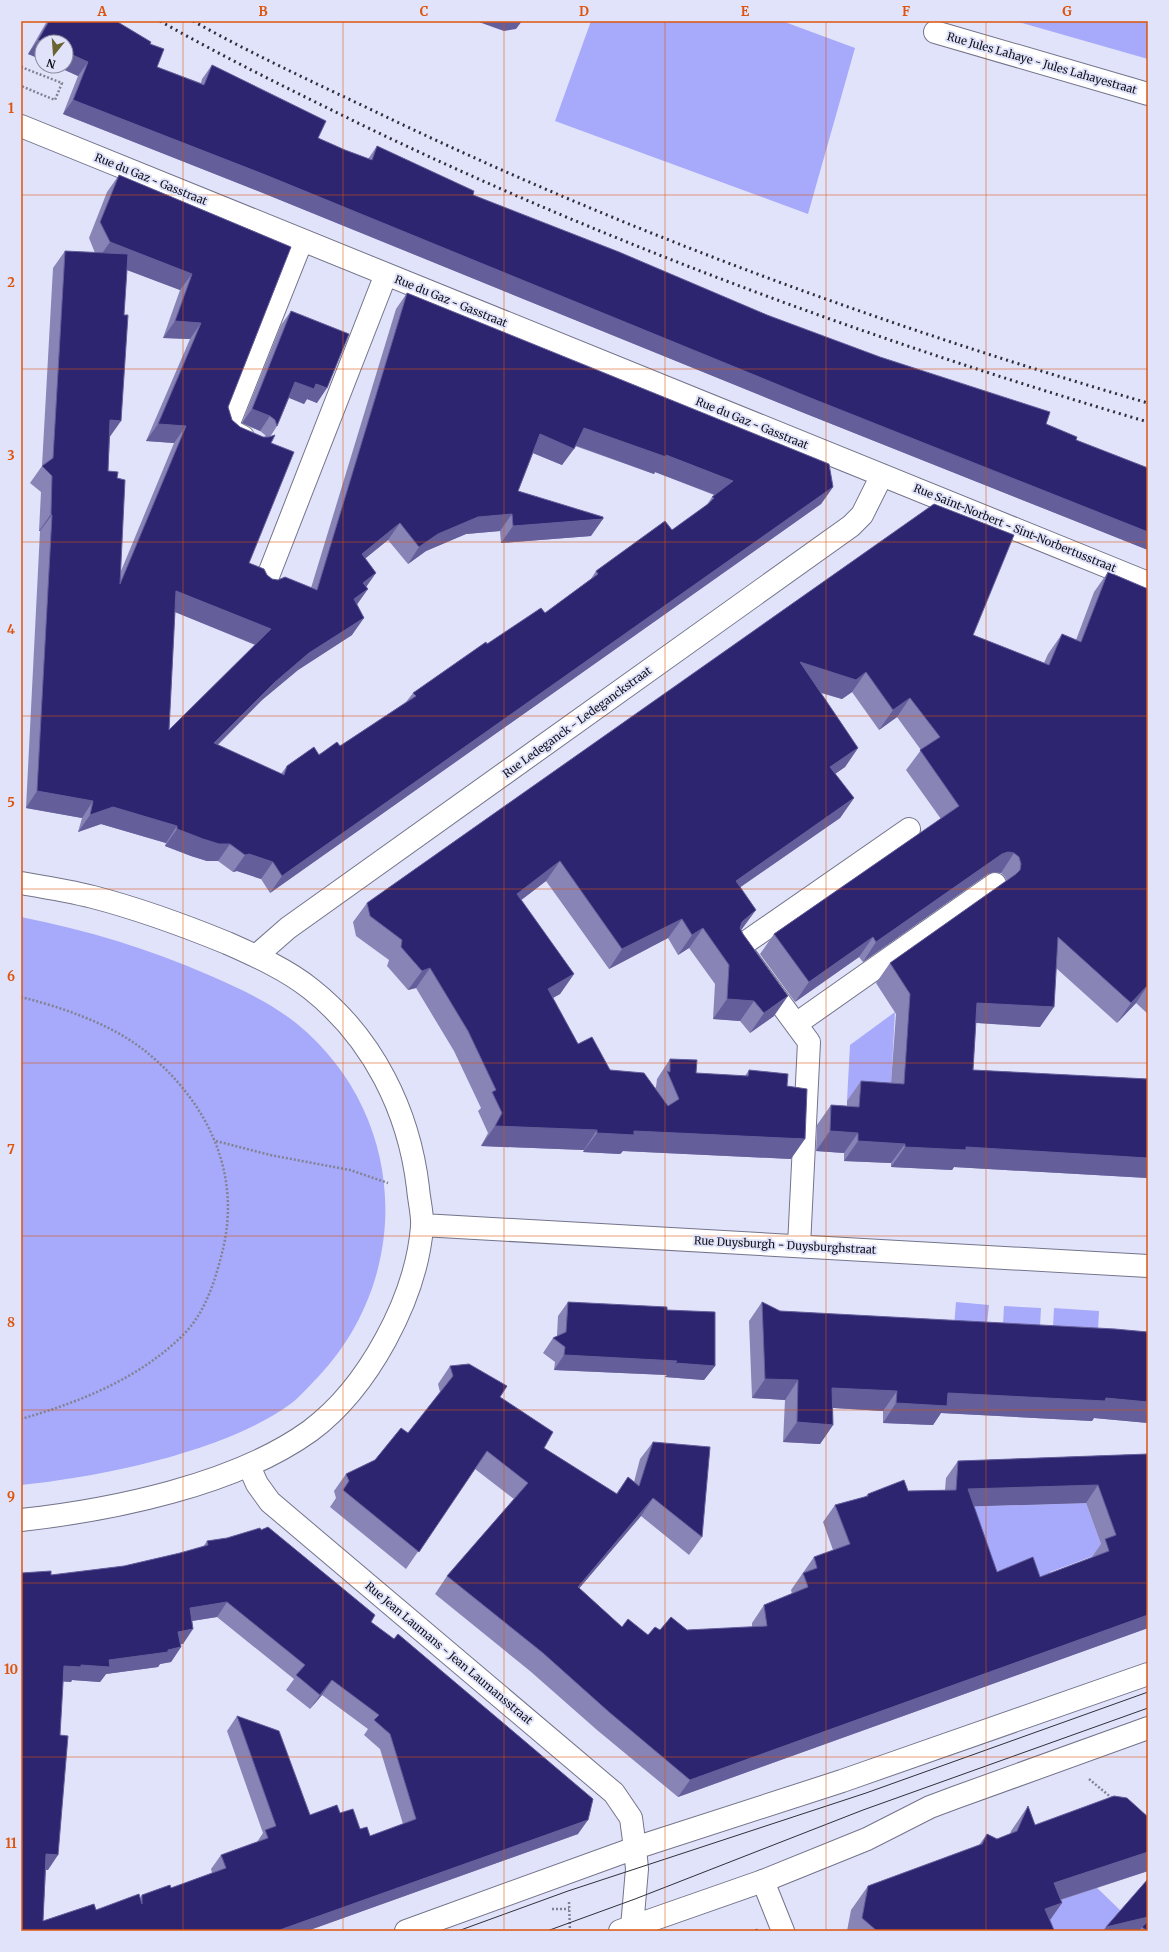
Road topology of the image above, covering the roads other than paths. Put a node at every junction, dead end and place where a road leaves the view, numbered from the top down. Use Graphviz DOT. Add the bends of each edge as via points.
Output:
graph roads {
  1 [pos="935,32"];
  2 [pos="1148,94"];
  3 [pos="21,126"];
  4 [pos="302,240"];
  5 [pos="386,274"];
  6 [pos="255,442"];
  7 [pos="882,475"];
  8 [pos="1148,582"];
  9 [pos="265,584"];
  10 [pos="909,829"];
  11 [pos="21,883"];
  12 [pos="995,884"];
  13 [pos="256,956"];
  14 [pos="796,1024"];
  15 [pos="422,1225"];
  16 [pos="798,1246"];
  17 [pos="1148,1266"];
  18 [pos="249,1466"];
  19 [pos="21,1520"];
  20 [pos="1148,1674"];
  21 [pos="1148,1728"];
  22 [pos="635,1848"];
  23 [pos="763,1881"];
  24 [pos="627,1930"];
  25 [pos="406,1931"];
  26 [pos="783,1931"];
  1 -- 2 [label="street, Rue Jules Lahaye - Jules Lahayestraat"];
  3 -- 4 [label="street, Rue du Gaz - Gasstraat"];
  4 -- 5 [label="street, Rue du Gaz - Gasstraat"];
  4 -- 6 [label="street" via="229,423 232,432"];
  5 -- 7 [label="street, Rue du Gaz - Gasstraat"];
  5 -- 9 [label="street"];
  7 -- 8 [label="street, Rue Saint-Norbert - Sint-Norbertusstraat"];
  7 -- 13 [label="street, Rue Ledeganck - Ledeganckstraat" via="862,515 851,526 288,928"];
  10 -- 14 [label="street" via="739,947"];
  11 -- 13 [label="street" via="91,897 152,915"];
  12 -- 14 [label="street"];
  13 -- 15 [label="street" via="313,990 357,1035 376,1063 392,1090 410,1140"];
  14 -- 16 [label="street" via="809,1042"];
  15 -- 16 [label="street, Rue Duysburgh - Duysburghstraat"];
  15 -- 18 [label="street" via="416,1261 389,1336 361,1379 339,1405 311,1430"];
  16 -- 17 [label="street, Rue Duysburgh - Duysburghstraat"];
  18 -- 19 [label="street" via="150,1497 95,1509"];
  18 -- 22 [label="street, Rue Jean Laumans - Jean Laumansstraat" via="257,1484 270,1502 614,1793 630,1818"];
  20 -- 22 [label="street" via="842,1781"];
  21 -- 23 [label="street" via="930,1807 884,1832"];
  22 -- 24 [label="street, Rue Jean Laumans - Jean Laumansstraat" via="638,1869"];
  22 -- 25 [label="street"];
  23 -- 24 [label="street"];
  23 -- 26 [label="street"];
}
